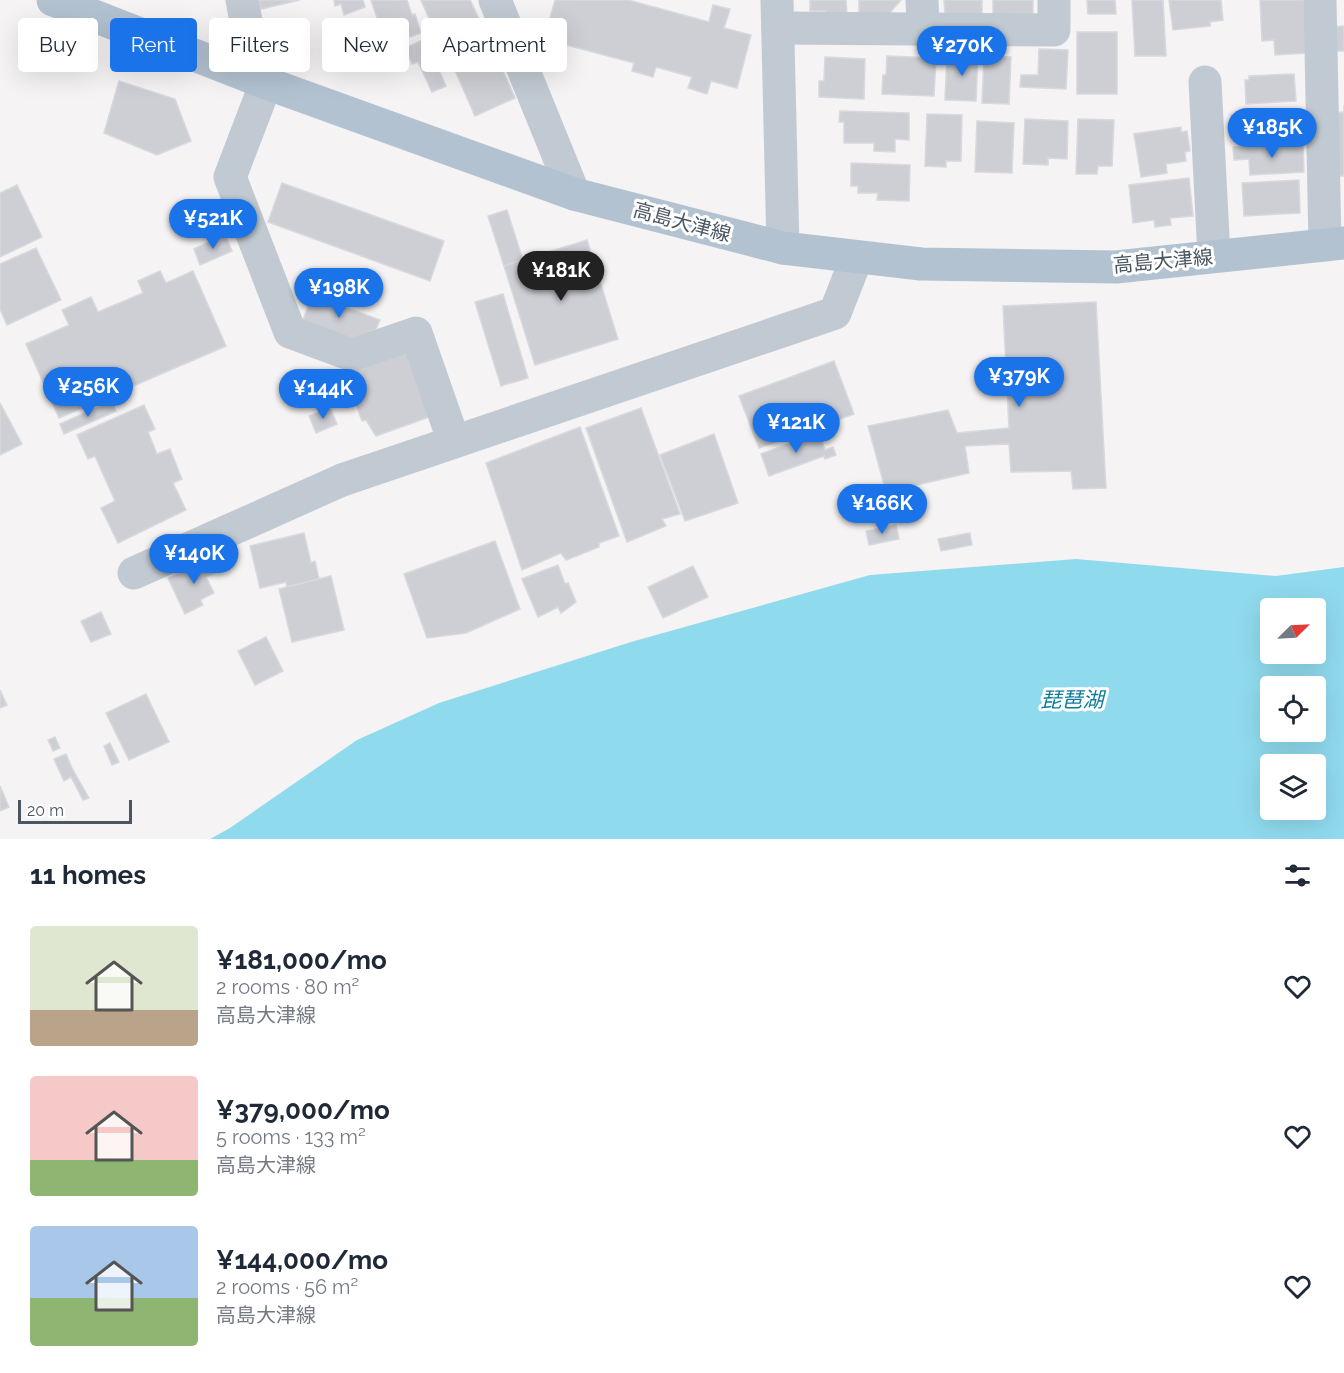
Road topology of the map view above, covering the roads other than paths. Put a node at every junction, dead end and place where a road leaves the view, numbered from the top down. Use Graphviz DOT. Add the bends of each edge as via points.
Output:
graph roads {
  1 [pos="53,0"];
  2 [pos="242,0"];
  3 [pos="495,0"];
  4 [pos="1054,0"];
  5 [pos="1320,0"];
  6 [pos="777,14"];
  7 [pos="922,15"];
  8 [pos="261,81"];
  9 [pos="1205,82"];
  10 [pos="574,194"];
  11 [pos="1335,244"];
  12 [pos="783,248"];
  13 [pos="1214,256"];
  14 [pos="857,257"];
  15 [pos="454,442"];
  16 [pos="134,573"];
  1 -- 8 [label="main road, 高島大津線"];
  2 -- 8 [label="street"];
  3 -- 10 [label="street"];
  4 -- 7 [label="street" via="1054,30"];
  5 -- 11 [label="street"];
  6 -- 7 [label="street"];
  6 -- 12 [label="street"];
  8 -- 10 [label="main road, 高島大津線"];
  8 -- 15 [label="street" via="230,177 290,332 352,355 416,333"];
  9 -- 13 [label="street"];
  10 -- 12 [label="main road, 高島大津線"];
  11 -- 13 [label="main road, 高島大津線"];
  12 -- 14 [label="main road, 高島大津線"];
  13 -- 14 [label="main road, 高島大津線" via="1116,267 921,264"];
  14 -- 15 [label="street" via="835,313"];
  15 -- 16 [label="street" via="342,480"];
}
